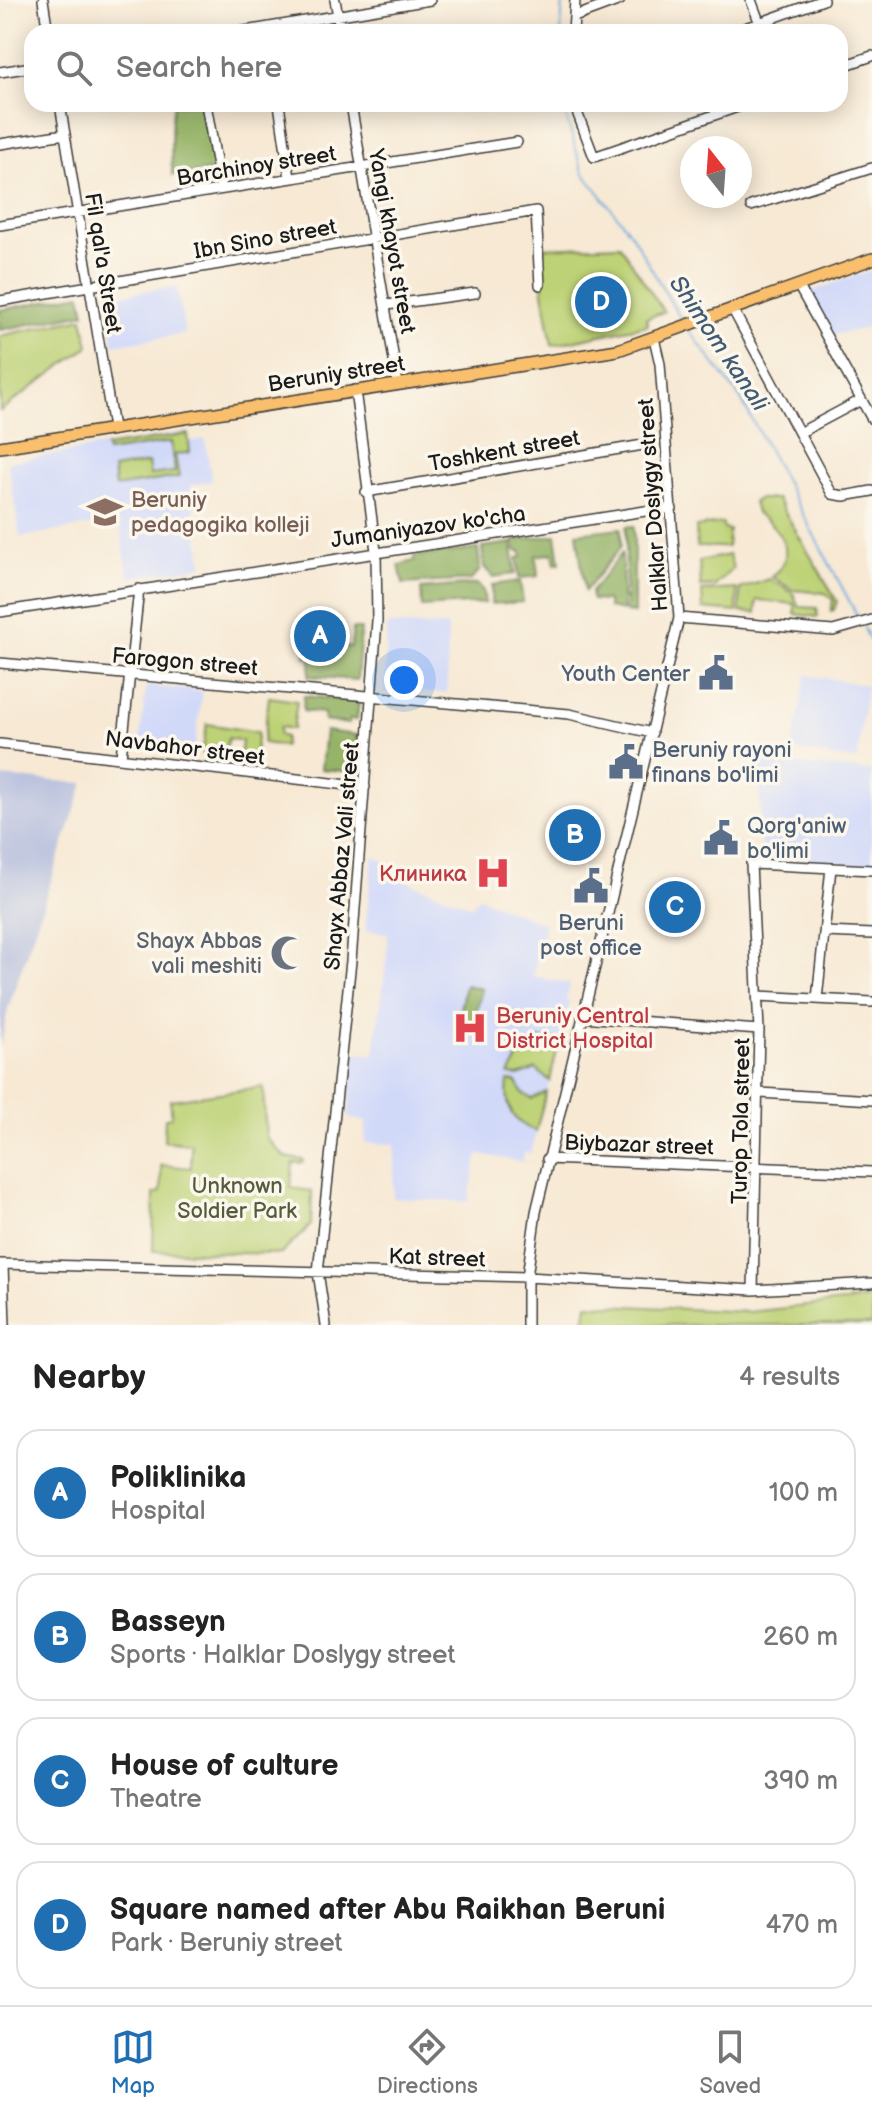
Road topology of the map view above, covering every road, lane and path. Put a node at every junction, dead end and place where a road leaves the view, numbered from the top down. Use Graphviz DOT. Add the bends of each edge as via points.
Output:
graph roads {
  1 [pos="43,0"];
  2 [pos="335,0"];
  3 [pos="430,0"];
  4 [pos="575,0"];
  5 [pos="620,0"];
  6 [pos="751,0"];
  7 [pos="823,0"];
  8 [pos="338,14"];
  9 [pos="574,17"];
  10 [pos="47,24"];
  11 [pos="294,24"];
  12 [pos="340,24"];
  13 [pos="574,24"];
  14 [pos="760,24"];
  15 [pos="771,24"];
  16 [pos="872,56"];
  17 [pos="848,64"];
  18 [pos="24,68"];
  19 [pos="0,72"];
  20 [pos="61,112"];
  21 [pos="207,112"];
  22 [pos="280,112"];
  23 [pos="352,112"];
  24 [pos="577,112"];
  25 [pos="723,112"];
  26 [pos="65,134"];
  27 [pos="517,142"];
  28 [pos="0,144"];
  29 [pos="361,167"];
  30 [pos="872,168"];
  31 [pos="290,178"];
  32 [pos="221,189"];
  33 [pos="752,206"];
  34 [pos="78,213"];
  35 [pos="0,225"];
  36 [pos="376,237"];
  37 [pos="872,259"];
  38 [pos="540,285"];
  39 [pos="798,285"];
  40 [pos="89,286"];
  41 [pos="475,293"];
  42 [pos="0,301"];
  43 [pos="387,305"];
  44 [pos="732,308"];
  45 [pos="654,338"];
  46 [pos="398,384"];
  47 [pos="355,390"];
  48 [pos="861,400"];
  49 [pos="872,419"];
  50 [pos="113,428"];
  51 [pos="799,433"];
  52 [pos="649,444"];
  53 [pos="0,447"];
  54 [pos="872,491"];
  55 [pos="366,492"];
  56 [pos="672,509"];
  57 [pos="376,551"];
  58 [pos="139,589"];
  59 [pos="0,612"];
  60 [pos="679,618"];
  61 [pos="872,620"];
  62 [pos="0,663"];
  63 [pos="130,674"];
  64 [pos="372,695"];
  65 [pos="652,733"];
  66 [pos="0,744"];
  67 [pos="121,757"];
  68 [pos="365,787"];
  69 [pos="831,868"];
  70 [pos="872,870"];
  71 [pos="825,932"];
  72 [pos="872,934"];
  73 [pos="758,996"];
  74 [pos="817,999"];
  75 [pos="872,1002"];
  76 [pos="582,1017"];
  77 [pos="759,1030"];
  78 [pos="760,1093"];
  79 [pos="872,1100"];
  80 [pos="547,1159"];
  81 [pos="759,1167"];
  82 [pos="872,1172"];
  83 [pos="2,1264"];
  84 [pos="318,1272"];
  85 [pos="527,1277"];
  86 [pos="872,1283"];
  87 [pos="753,1290"];
  88 [pos="5,1325"];
  89 [pos="326,1325"];
  90 [pos="527,1325"];
  1 -- 10 [label="street"];
  2 -- 8 [label="street"];
  3 -- 8 [label="street"];
  4 -- 9 [label="street"];
  5 -- 9 [label="street"];
  6 -- 14 [label="street"];
  7 -- 15 [label="street"];
  8 -- 11 [label="street"];
  8 -- 12 [label="street"];
  9 -- 13 [label="street"];
  16 -- 17 [label="street"];
  18 -- 19 [label="street"];
  20 -- 26 [label="street, Fil qal'a Street"];
  21 -- 32 [label="street"];
  22 -- 31 [label="street"];
  23 -- 29 [label="street, Yangi khayot street"];
  24 -- 25 [label="street" via="594,157"];
  26 -- 28 [label="street"];
  26 -- 34 [label="street, Fil qal'a Street"];
  27 -- 29 [label="street, Barchinoy street"];
  29 -- 31 [label="street, Barchinoy street"];
  29 -- 36 [label="street, Yangi khayot street"];
  30 -- 33 [label="street"];
  31 -- 32 [label="street, Barchinoy street"];
  32 -- 34 [label="street, Barchinoy street"];
  34 -- 35 [label="street, Barchinoy street"];
  34 -- 40 [label="street, Fil qal'a Street"];
  36 -- 38 [label="street, Ibn Sino street" via="536,211"];
  36 -- 40 [label="street, Ibn Sino street"];
  36 -- 43 [label="street, Yangi khayot street"];
  37 -- 39 [label="main road"];
  39 -- 44 [label="main road"];
  39 -- 48 [label="street"];
  40 -- 42 [label="street, Ibn Sino street"];
  40 -- 50 [label="street, Fil qal'a Street"];
  41 -- 43 [label="street"];
  43 -- 46 [label="street, Yangi khayot street"];
  44 -- 45 [label="main road, Beruniy street"];
  44 -- 51 [label="street"];
  45 -- 46 [label="main road, Beruniy street" via="618,350"];
  45 -- 56 [label="street, Halklar Doslygy street"];
  46 -- 47 [label="main road, Beruniy street"];
  47 -- 50 [label="main road, Beruniy street"];
  47 -- 55 [label="street, Shayx Abbaz Vali street"];
  48 -- 49 [label="street"];
  48 -- 51 [label="street"];
  50 -- 53 [label="main road, Beruniy street"];
  51 -- 54 [label="street" via="832,494"];
  52 -- 55 [label="street, Toshkent street"];
  55 -- 57 [label="street, Shayx Abbaz Vali street"];
  56 -- 57 [label="street, Jumaniyazov ko'cha"];
  56 -- 60 [label="street, Halklar Doslygy street"];
  57 -- 58 [label="street, Jumaniyazov ko'cha"];
  57 -- 64 [label="street, Shayx Abbaz Vali street"];
  58 -- 59 [label="street, Jumaniyazov ko'cha"];
  58 -- 63 [label="street"];
  60 -- 61 [label="street" via="815,630"];
  60 -- 65 [label="street, Halklar Doslygy street"];
  62 -- 63 [label="street, Farogon street"];
  63 -- 64 [label="street, Farogon street"];
  63 -- 67 [label="street"];
  64 -- 65 [label="street, Farogon street" via="569,714"];
  64 -- 68 [label="street, Shayx Abbaz Vali street"];
  65 -- 76 [label="street, Halklar Doslygy street"];
  66 -- 67 [label="street, Navbahor street"];
  67 -- 68 [label="street, Navbahor street"];
  68 -- 84 [label="street, Shayx Abbaz Vali street"];
  69 -- 70 [label="street"];
  69 -- 71 [label="street"];
  69 -- 73 [label="street, Turop Tola street" via="751,864"];
  71 -- 72 [label="street"];
  71 -- 74 [label="street"];
  73 -- 74 [label="street"];
  73 -- 77 [label="street, Turop Tola street"];
  74 -- 75 [label="street"];
  76 -- 77 [label="street"];
  76 -- 80 [label="street, Halklar Doslygy street"];
  77 -- 78 [label="street, Turop Tola street"];
  78 -- 79 [label="street"];
  78 -- 81 [label="street, Turop Tola street"];
  80 -- 81 [label="street, Biybazar street"];
  80 -- 85 [label="street, Halklar Doslygy street"];
  81 -- 82 [label="street, Biybazar street"];
  81 -- 87 [label="street, Turop Tola street"];
  83 -- 84 [label="street, Kat street"];
  83 -- 88 [label="street"];
  84 -- 85 [label="street, Kat street"];
  84 -- 89 [label="street, Shayx Abbaz Vali street"];
  85 -- 87 [label="street, Kat street"];
  85 -- 90 [label="street, Halklar Doslygy street"];
  86 -- 87 [label="street, Kat street"];
}
